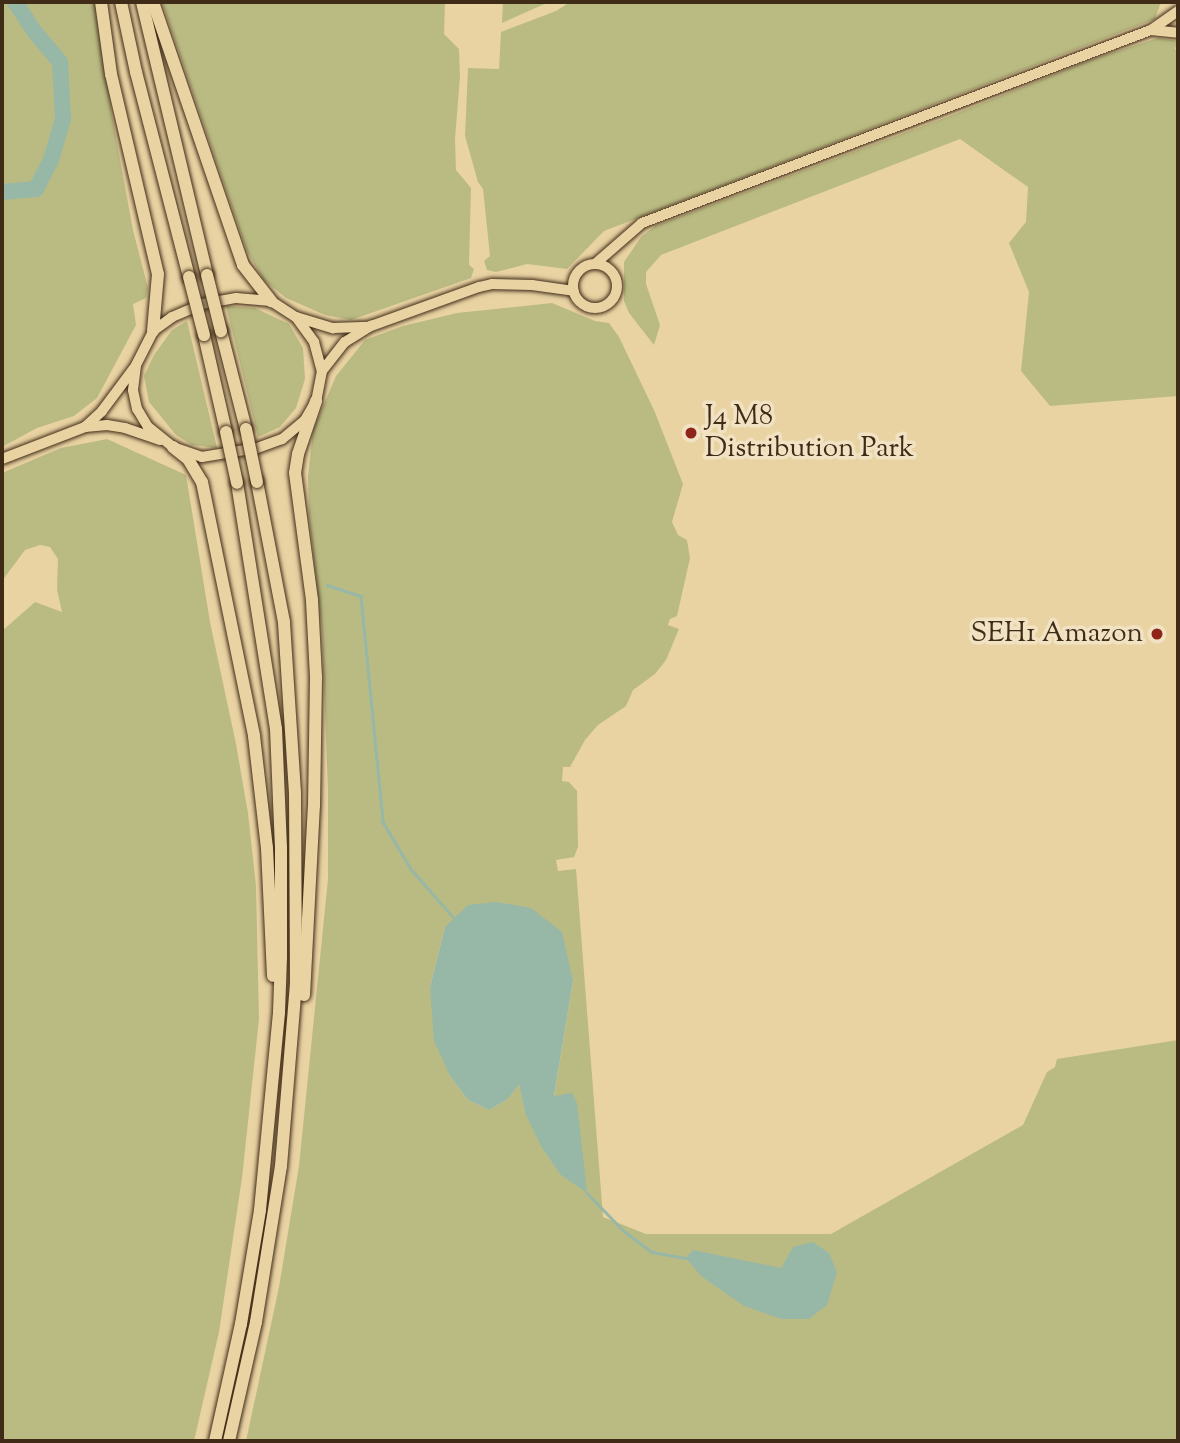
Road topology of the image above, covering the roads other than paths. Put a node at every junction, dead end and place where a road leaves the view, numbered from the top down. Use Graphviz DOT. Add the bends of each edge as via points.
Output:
graph roads {
  1 [pos="101,2"];
  2 [pos="121,2"];
  3 [pos="142,2"];
  4 [pos="153,2"];
  5 [pos="1178,11"];
  6 [pos="1151,30"];
  7 [pos="1178,33"];
  8 [pos="621,241"];
  9 [pos="595,264"];
  10 [pos="610,270"];
  11 [pos="575,278"];
  12 [pos="554,287"];
  13 [pos="574,291"];
  14 [pos="271,301"];
  15 [pos="296,317"];
  16 [pos="371,327"];
  17 [pos="153,331"];
  18 [pos="136,365"];
  19 [pos="322,371"];
  20 [pos="316,401"];
  21 [pos="85,427"];
  22 [pos="168,444"];
  23 [pos="2,458"];
  24 [pos="271,1109"];
  25 [pos="256,1322"];
  26 [pos="215,1441"];
  27 [pos="229,1441"];
  1 -- 17 [label="highway" via="111,74 158,274"];
  2 -- 24 [label="highway, bridge" via="237,483 276,729 281,957"];
  3 -- 25 [label="highway, bridge" via="246,429 284,622 295,793 296,984 281,1166"];
  4 -- 14 [label="highway" via="243,265"];
  5 -- 6 [label="main road"];
  6 -- 7 [label="main road"];
  6 -- 8 [label="main road" via="642,223"];
  8 -- 9 [label="main road"];
  8 -- 10 [label="main road"];
  9 -- 10 [label="main road"];
  9 -- 11 [label="main road" via="583,268"];
  10 -- 13 [label="main road" via="617,283 606,305 590,307"];
  11 -- 12 [label="main road"];
  11 -- 13 [label="main road"];
  12 -- 13 [label="main road"];
  12 -- 16 [label="main road" via="492,284"];
  14 -- 15 [label="main road"];
  14 -- 17 [label="main road" via="236,298 202,304"];
  15 -- 16 [label="main road" via="333,328"];
  15 -- 19 [label="main road" via="314,342"];
  16 -- 19 [label="main road" via="345,342"];
  17 -- 18 [label="main road"];
  18 -- 21 [label="main road"];
  18 -- 22 [label="main road" via="133,390 137,409 148,427"];
  19 -- 20 [label="main road"];
  20 -- 22 [label="main road" via="305,420 282,439 257,448 202,457"];
  20 -- 25 [label="highway" via="295,473 312,600 316,677 304,990 288,1156"];
  21 -- 22 [label="main road" via="116,426"];
  21 -- 23 [label="main road"];
  22 -- 24 [label="highway" via="188,459 205,494 260,779 272,935"];
  24 -- 26 [label="highway" via="249,1273"];
  25 -- 27 [label="highway"];
}
